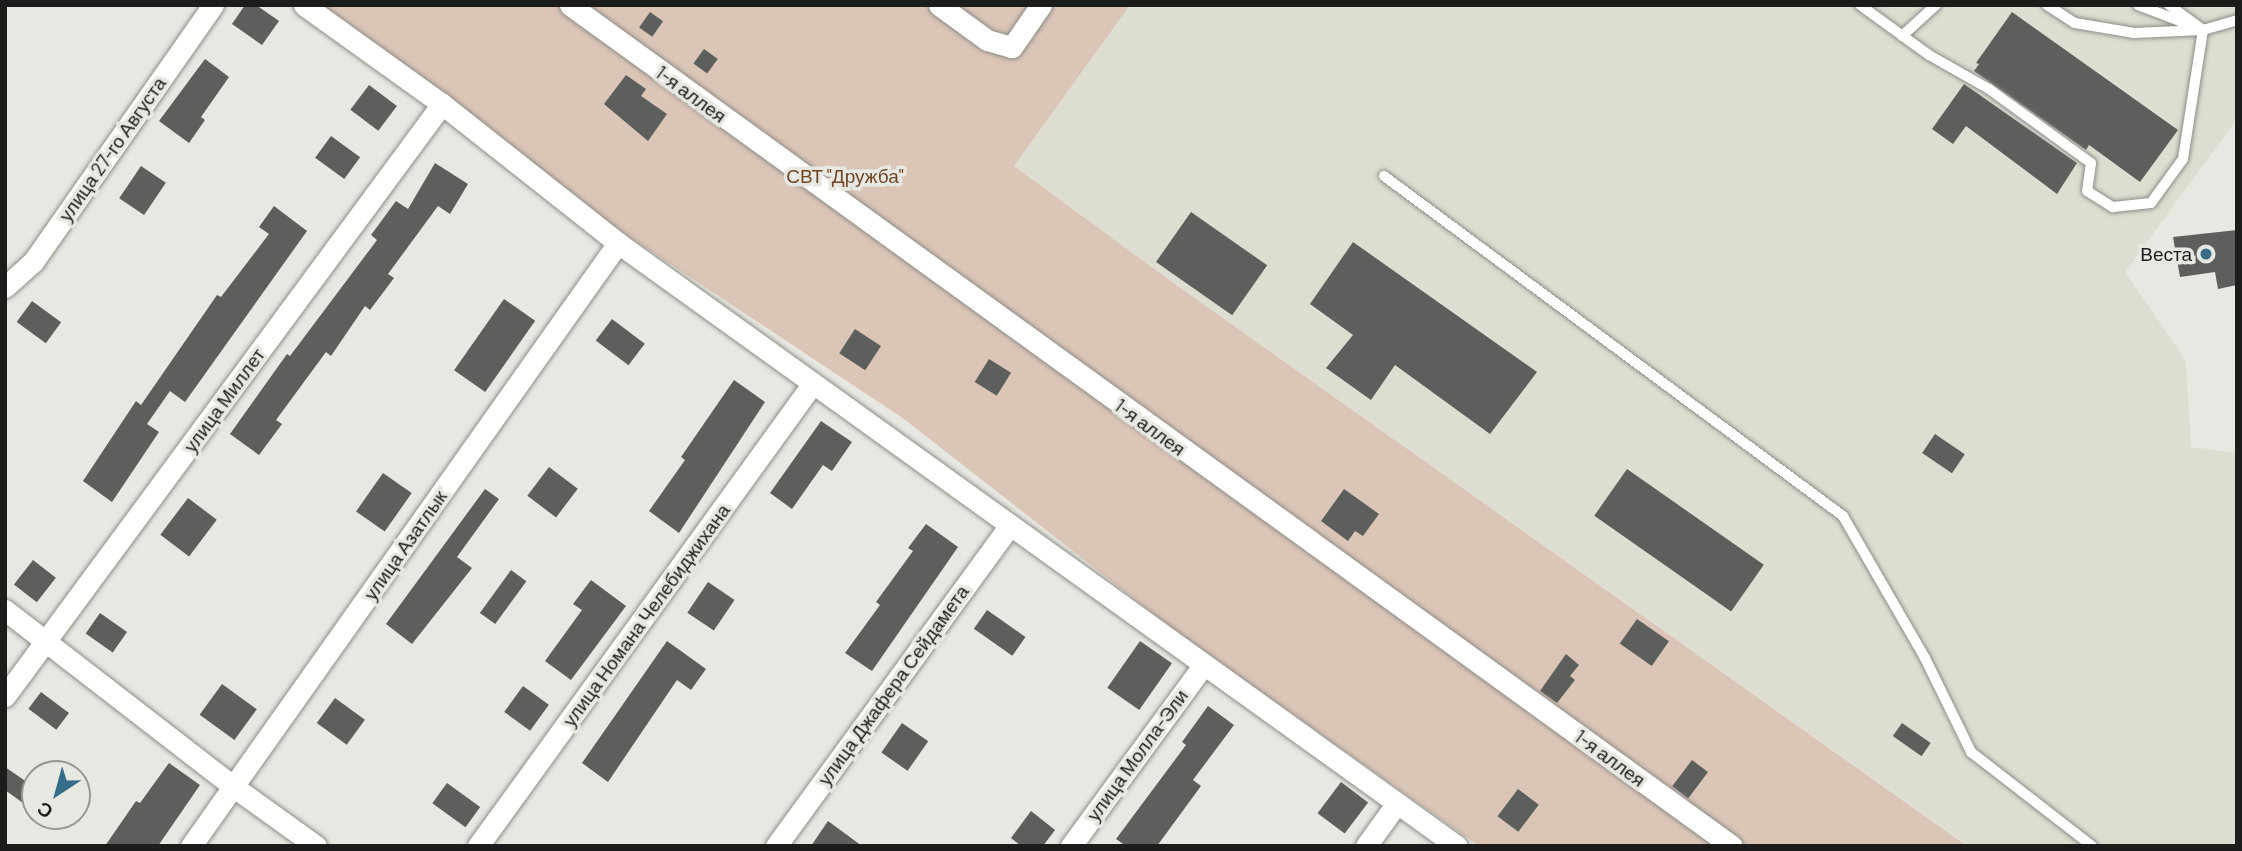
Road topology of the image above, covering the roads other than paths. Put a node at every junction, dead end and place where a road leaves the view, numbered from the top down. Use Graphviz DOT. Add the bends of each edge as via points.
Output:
graph roads {
  1 [pos="213,5"];
  2 [pos="304,5"];
  3 [pos="570,5"];
  4 [pos="939,5"];
  5 [pos="1041,5"];
  6 [pos="1860,5"];
  7 [pos="1936,5"];
  8 [pos="2047,5"];
  9 [pos="2138,5"];
  10 [pos="2169,5"];
  11 [pos="2237,20"];
  12 [pos="2203,30"];
  13 [pos="1902,36"];
  14 [pos="442,104"];
  15 [pos="1384,176"];
  16 [pos="618,243"];
  17 [pos="5,287"];
  18 [pos="813,383"];
  19 [pos="1010,525"];
  20 [pos="5,610"];
  21 [pos="47,639"];
  22 [pos="1204,664"];
  23 [pos="5,696"];
  24 [pos="234,787"];
  25 [pos="1397,803"];
  26 [pos="191,846"];
  27 [pos="316,846"];
  28 [pos="478,846"];
  29 [pos="776,846"];
  30 [pos="1071,846"];
  31 [pos="1366,846"];
  32 [pos="1457,846"];
  33 [pos="1732,846"];
  34 [pos="2092,846"];
  1 -- 17 [label="street, улица 27-го Августа" via="33,262"];
  2 -- 14 [label="street"];
  3 -- 33 [label="street, 1-я аллея"];
  4 -- 5 [label="street" via="987,40 1012,47"];
  6 -- 13 [label="lane"];
  7 -- 13 [label="lane"];
  8 -- 12 [label="lane" via="2075,23 2134,33"];
  9 -- 12 [label="lane"];
  10 -- 12 [label="lane"];
  11 -- 12 [label="lane"];
  12 -- 13 [label="lane" via="2183,159 2151,203 2113,207 2087,191 2091,163 1989,89"];
  14 -- 16 [label="street"];
  14 -- 21 [label="street, улица Миллет"];
  15 -- 34 [label="lane" via="1843,516 1925,658 1971,752"];
  16 -- 18 [label="street"];
  16 -- 24 [label="street, улица Азатлык"];
  18 -- 19 [label="street"];
  18 -- 28 [label="street, улица Номана Челебиджихана"];
  19 -- 22 [label="street"];
  19 -- 29 [label="street, улица Джафера Сейдамета"];
  20 -- 21 [label="street"];
  21 -- 23 [label="street, улица Миллет"];
  21 -- 24 [label="street"];
  22 -- 25 [label="street"];
  22 -- 30 [label="street, улица Молла-Эли"];
  24 -- 26 [label="street, улица Азатлык"];
  24 -- 27 [label="street"];
  25 -- 31 [label="street"];
  25 -- 32 [label="street"];
}
